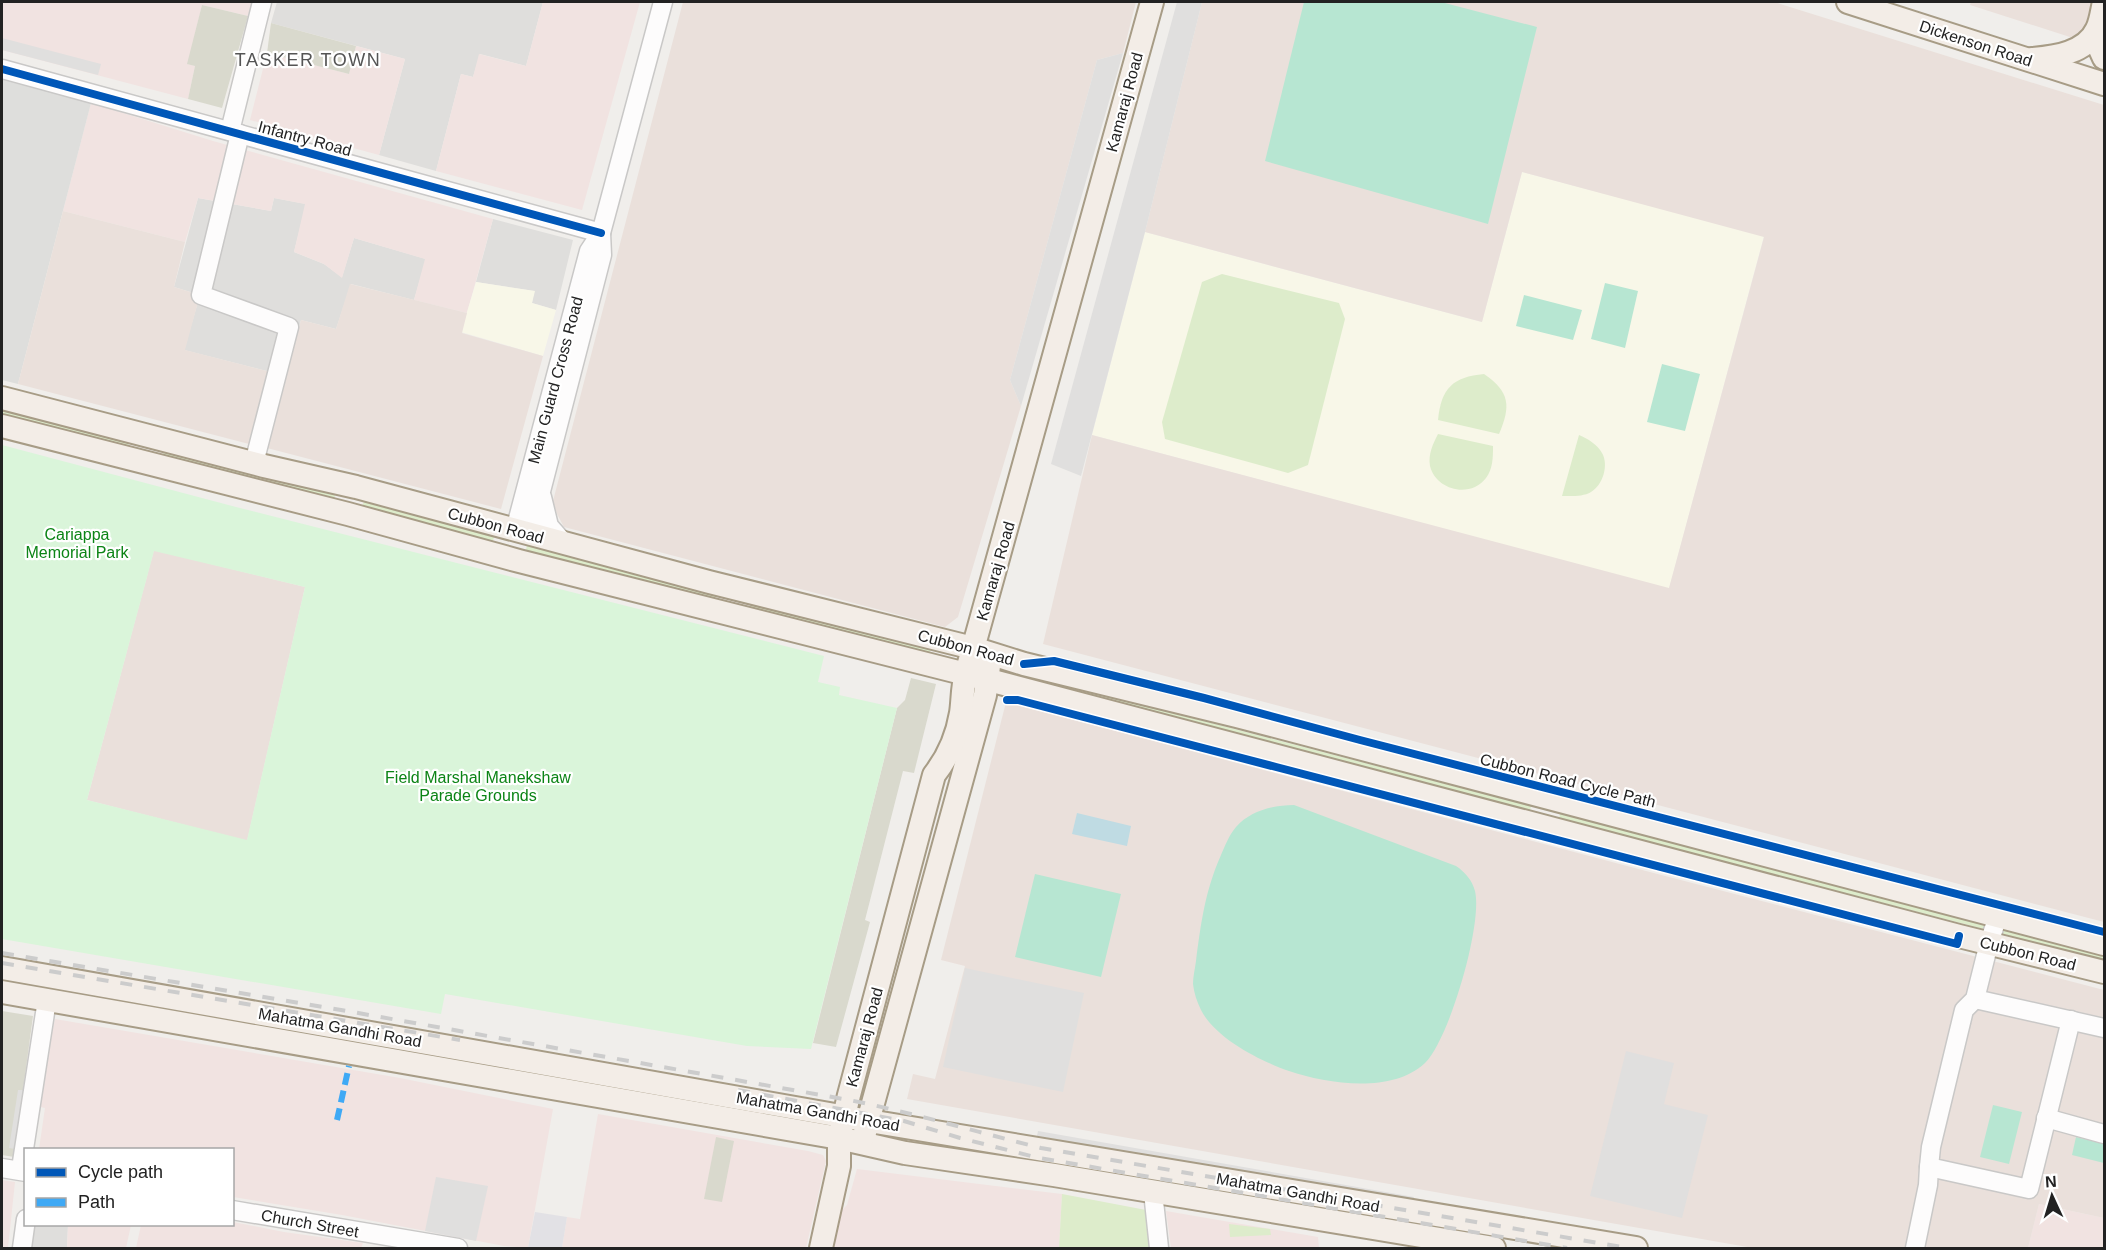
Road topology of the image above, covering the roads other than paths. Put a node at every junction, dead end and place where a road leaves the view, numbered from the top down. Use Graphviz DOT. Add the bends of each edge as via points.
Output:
graph roads {
  1 [pos="262,2"];
  2 [pos="663,2"];
  3 [pos="1152,2"];
  4 [pos="1165,2"];
  5 [pos="1848,2"];
  6 [pos="2104,2"];
  7 [pos="1886,7"];
  8 [pos="2097,30"];
  9 [pos="2104,58"];
  10 [pos="2027,59"];
  11 [pos="2,69"];
  12 [pos="2104,84"];
  13 [pos="235,132"];
  14 [pos="601,233"];
  15 [pos="2,398"];
  16 [pos="2,426"];
  17 [pos="145,435"];
  18 [pos="1038,442"];
  19 [pos="138,461"];
  20 [pos="254,463"];
  21 [pos="356,487"];
  22 [pos="541,492"];
  23 [pos="348,514"];
  24 [pos="522,532"];
  25 [pos="564,543"];
  26 [pos="737,589"];
  27 [pos="728,614"];
  28 [pos="982,650"];
  29 [pos="966,674"];
  30 [pos="987,680"];
  31 [pos="1552,799"];
  32 [pos="1544,827"];
  33 [pos="1666,829"];
  34 [pos="1659,857"];
  35 [pos="1998,916"];
  36 [pos="892,935"];
  37 [pos="917,942"];
  38 [pos="1989,943"];
  39 [pos="2104,944"];
  40 [pos="2,968"];
  41 [pos="2104,972"];
  42 [pos="2,992"];
  43 [pos="1975,999"];
  44 [pos="47,1000"];
  45 [pos="2071,1020"];
  46 [pos="2104,1028"];
  47 [pos="844,1116"];
  48 [pos="2046,1118"];
  49 [pos="869,1121"];
  50 [pos="2104,1134"];
  51 [pos="839,1138"];
  52 [pos="862,1143"];
  53 [pos="24,1166"];
  54 [pos="839,1166"];
  55 [pos="1929,1167"];
  56 [pos="2,1168"];
  57 [pos="24,1172"];
  58 [pos="1154,1199"];
  59 [pos="234,1210"];
  60 [pos="25,1226"];
  61 [pos="1537,1240"];
  62 [pos="22,1248"];
  63 [pos="458,1248"];
  64 [pos="820,1248"];
  65 [pos="1159,1248"];
  66 [pos="1494,1248"];
  67 [pos="1636,1248"];
  68 [pos="1915,1248"];
  1 -- 13 [label="street"];
  2 -- 14 [label="street, Main Guard Cross Road"];
  3 -- 18 [label="main road, Kamaraj Road"];
  4 -- 18 [label="main road, Kamaraj Road"];
  5 -- 7 [label="main road, Dickenson Road"];
  6 -- 8 [label="main road"];
  7 -- 10 [label="main road, Dickenson Road"];
  8 -- 9 [label="main road"];
  8 -- 10 [label="main road" via="2075,50"];
  10 -- 12 [label="main road, Dickenson Road"];
  11 -- 13 [label="street, Infantry Road"];
  13 -- 14 [label="street, Infantry Road"];
  13 -- 20 [label="street" via="201,295 289,327"];
  14 -- 22 [label="street, Main Guard Cross Road" via="602,255"];
  14 -- 24 [label="street, Main Guard Cross Road" via="589,252"];
  15 -- 17 [label="main road, Cubbon Road"];
  16 -- 19 [label="main road, Cubbon Road"];
  17 -- 19 [label="main road"];
  17 -- 20 [label="main road, Cubbon Road"];
  18 -- 28 [label="main road, Kamaraj Road" via="994,627"];
  19 -- 23 [label="main road, Cubbon Road"];
  20 -- 21 [label="main road, Cubbon Road"];
  21 -- 23 [label="main road"];
  21 -- 24 [label="main road, Cubbon Road"];
  22 -- 24 [label="street, Main Guard Cross Road"];
  22 -- 25 [label="street" via="549,526"];
  23 -- 27 [label="main road, Cubbon Road"];
  24 -- 25 [label="main road, Cubbon Road"];
  25 -- 26 [label="main road, Cubbon Road"];
  26 -- 27 [label="main road"];
  26 -- 28 [label="main road, Cubbon Road"];
  27 -- 29 [label="main road, Cubbon Road"];
  28 -- 29 [label="main road, Kamaraj Road"];
  28 -- 30 [label="main road, Kamaraj Road"];
  28 -- 31 [label="main road, Cubbon Road"];
  29 -- 30 [label="main road, Cubbon Road"];
  29 -- 36 [label="main road, Kamaraj Road" via="954,741 934,776"];
  30 -- 32 [label="main road, Cubbon Road"];
  30 -- 37 [label="main road, Kamaraj Road"];
  31 -- 32 [label="main road"];
  31 -- 33 [label="main road, Cubbon Road"];
  32 -- 34 [label="main road, Cubbon Road"];
  33 -- 34 [label="main road"];
  33 -- 35 [label="main road, Cubbon Road"];
  34 -- 38 [label="main road, Cubbon Road"];
  35 -- 38 [label="street"];
  35 -- 39 [label="main road, Cubbon Road"];
  36 -- 37 [label="main road"];
  36 -- 47 [label="main road, Kamaraj Road"];
  37 -- 49 [label="main road, Kamaraj Road"];
  38 -- 41 [label="main road, Cubbon Road"];
  38 -- 43 [label="street"];
  40 -- 47 [label="main road, Mahatma Gandhi Road"];
  42 -- 44 [label="main road, Mahatma Gandhi Road"];
  43 -- 45 [label="street"];
  43 -- 55 [label="street" via="1964,1010"];
  44 -- 51 [label="main road, Mahatma Gandhi Road"];
  44 -- 53 [label="street"];
  45 -- 46 [label="street"];
  45 -- 48 [label="street"];
  47 -- 49 [label="main road, Mahatma Gandhi Road"];
  47 -- 51 [label="main road, Kamaraj Road"];
  48 -- 50 [label="street"];
  48 -- 55 [label="street" via="2029,1189"];
  49 -- 52 [label="main road, Kamaraj Road"];
  49 -- 61 [label="main road, Mahatma Gandhi Road"];
  51 -- 52 [label="main road, Mahatma Gandhi Road"];
  51 -- 54 [label="main road, Kamaraj Road"];
  52 -- 54 [label="main road"];
  52 -- 58 [label="main road, Mahatma Gandhi Road"];
  54 -- 64 [label="main road, Kamaraj Road"];
  55 -- 68 [label="street"];
  56 -- 57 [label="street"];
  58 -- 65 [label="street"];
  58 -- 66 [label="main road, Mahatma Gandhi Road"];
  59 -- 63 [label="street, Church Street"];
  60 -- 62 [label="street"];
  61 -- 67 [label="main road, Mahatma Gandhi Road"];
}
